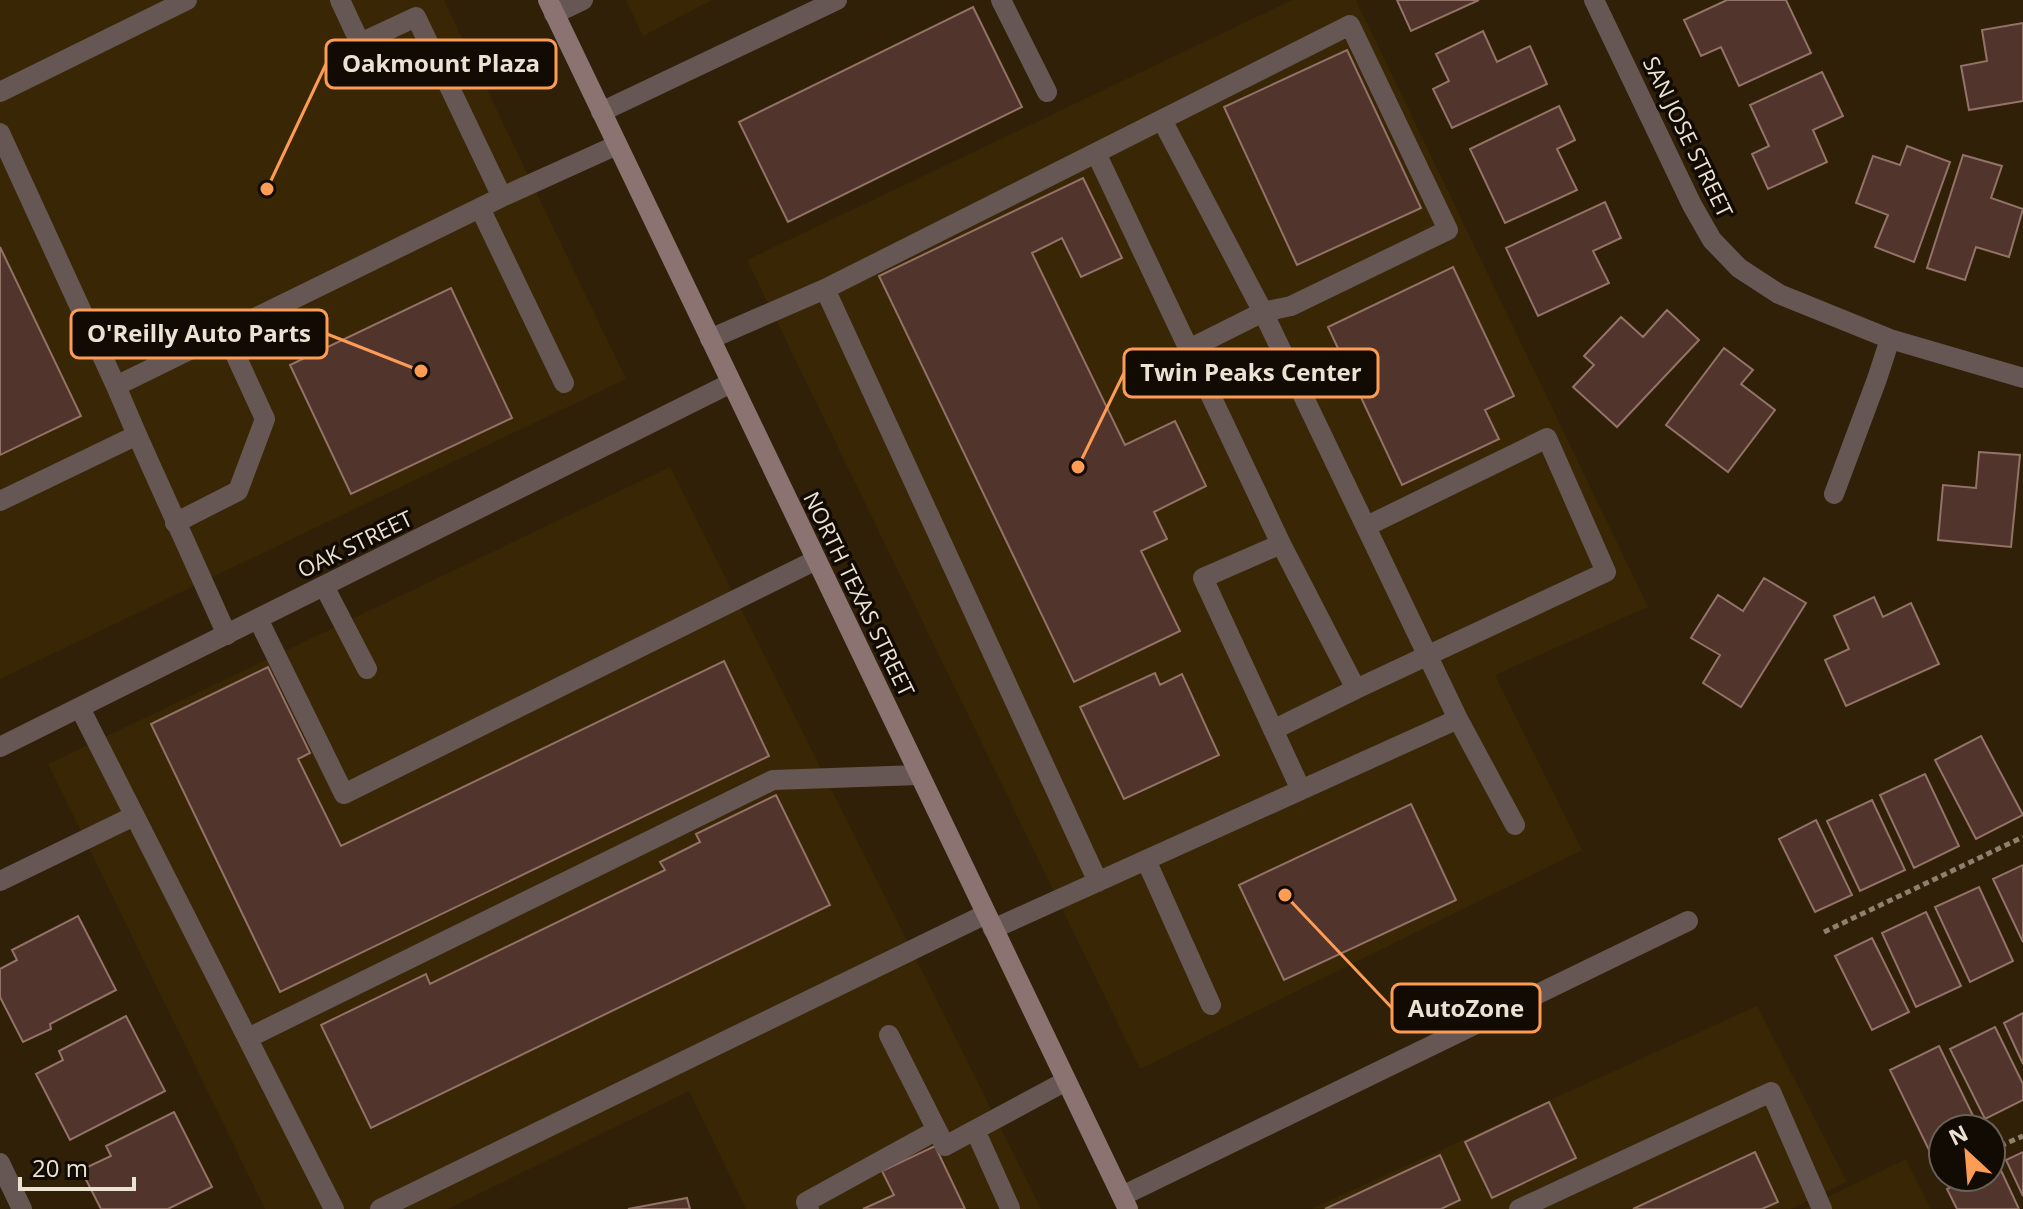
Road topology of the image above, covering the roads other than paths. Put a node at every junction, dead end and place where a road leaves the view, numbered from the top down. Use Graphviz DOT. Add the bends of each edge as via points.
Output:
graph roads {
  1 [pos="187,0"];
  2 [pos="340,0"];
  3 [pos="583,0"];
  4 [pos="837,0"];
  5 [pos="1001,0"];
  6 [pos="1594,0"];
  7 [pos="551,7"];
  8 [pos="0,92"];
  9 [pos="1047,92"];
  10 [pos="601,112"];
  11 [pos="1162,120"];
  12 [pos="0,133"];
  13 [pos="617,145"];
  14 [pos="1096,153"];
  15 [pos="502,197"];
  16 [pos="480,208"];
  17 [pos="825,289"];
  18 [pos="1263,312"];
  19 [pos="225,332"];
  20 [pos="710,339"];
  21 [pos="1890,339"];
  22 [pos="1189,349"];
  23 [pos="2023,378"];
  24 [pos="564,383"];
  25 [pos="731,383"];
  26 [pos="116,386"];
  27 [pos="137,435"];
  28 [pos="1834,494"];
  29 [pos="0,501"];
  30 [pos="175,523"];
  31 [pos="1367,526"];
  32 [pos="1281,544"];
  33 [pos="816,560"];
  34 [pos="324,586"];
  35 [pos="258,619"];
  36 [pos="227,635"];
  37 [pos="1428,657"];
  38 [pos="367,669"];
  39 [pos="1356,689"];
  40 [pos="80,708"];
  41 [pos="1458,719"];
  42 [pos="1273,730"];
  43 [pos="0,747"];
  44 [pos="919,775"];
  45 [pos="1301,790"];
  46 [pos="134,816"];
  47 [pos="1515,825"];
  48 [pos="1146,860"];
  49 [pos="0,881"];
  50 [pos="1098,882"];
  51 [pos="989,921"];
  52 [pos="1688,921"];
  53 [pos="1211,1005"];
  54 [pos="889,1035"];
  55 [pos="248,1038"];
  56 [pos="1066,1081"];
  57 [pos="937,1130"];
  58 [pos="975,1130"];
  59 [pos="0,1163"];
  60 [pos="1125,1203"];
  61 [pos="1010,1208"];
  62 [pos="22,1209"];
  63 [pos="334,1209"];
  64 [pos="380,1209"];
  65 [pos="809,1209"];
  66 [pos="1519,1209"];
  67 [pos="1822,1209"];
  1 -- 8 [label="street"];
  2 -- 15 [label="street" via="360,43 416,17"];
  3 -- 7 [label="street"];
  4 -- 10 [label="street"];
  5 -- 9 [label="street"];
  6 -- 21 [label="street, SAN JOSE STREET" via="1712,240 1739,268 1779,294"];
  7 -- 10 [label="main road, NORTH TEXAS STREET"];
  10 -- 13 [label="main road, NORTH TEXAS STREET"];
  11 -- 14 [label="street"];
  11 -- 18 [label="street"];
  11 -- 18 [label="street" via="1350,25 1448,230 1291,306"];
  12 -- 26 [label="street"];
  13 -- 15 [label="street"];
  13 -- 20 [label="main road, NORTH TEXAS STREET"];
  14 -- 17 [label="street"];
  14 -- 22 [label="street"];
  15 -- 16 [label="street"];
  16 -- 19 [label="street"];
  16 -- 24 [label="street"];
  17 -- 20 [label="street"];
  17 -- 50 [label="street"];
  18 -- 22 [label="street"];
  18 -- 31 [label="street"];
  19 -- 26 [label="street"];
  19 -- 30 [label="street" via="265,419 238,491"];
  20 -- 25 [label="main road, NORTH TEXAS STREET"];
  21 -- 23 [label="street, SAN JOSE STREET"];
  21 -- 28 [label="street"];
  22 -- 32 [label="street"];
  25 -- 33 [label="main road, NORTH TEXAS STREET"];
  25 -- 34 [label="street, OAK STREET"];
  26 -- 27 [label="street"];
  27 -- 29 [label="street"];
  27 -- 30 [label="street"];
  30 -- 36 [label="street"];
  31 -- 37 [label="street"];
  31 -- 37 [label="street" via="1547,438 1606,572"];
  32 -- 39 [label="street"];
  32 -- 42 [label="street" via="1203,578"];
  33 -- 35 [label="street" via="344,794"];
  33 -- 44 [label="main road, NORTH TEXAS STREET"];
  34 -- 35 [label="street, OAK STREET"];
  34 -- 38 [label="street"];
  35 -- 36 [label="street, OAK STREET"];
  36 -- 40 [label="street, OAK STREET"];
  37 -- 39 [label="street"];
  37 -- 41 [label="street"];
  39 -- 42 [label="street"];
  40 -- 43 [label="street, OAK STREET"];
  40 -- 46 [label="street"];
  41 -- 45 [label="street"];
  41 -- 47 [label="street"];
  42 -- 45 [label="street"];
  44 -- 51 [label="main road, NORTH TEXAS STREET"];
  44 -- 55 [label="street" via="773,780"];
  45 -- 48 [label="street"];
  46 -- 49 [label="street"];
  46 -- 55 [label="street"];
  48 -- 50 [label="street"];
  48 -- 53 [label="street"];
  50 -- 51 [label="street"];
  51 -- 56 [label="main road, NORTH TEXAS STREET"];
  51 -- 64 [label="street"];
  52 -- 60 [label="street"];
  54 -- 57 [label="street"];
  55 -- 63 [label="street"];
  56 -- 58 [label="street"];
  56 -- 60 [label="main road, NORTH TEXAS STREET"];
  57 -- 58 [label="street" via="945,1146"];
  57 -- 65 [label="street" via="806,1202"];
  58 -- 61 [label="street"];
  59 -- 62 [label="street"];
  66 -- 67 [label="street" via="1771,1092"];
}
